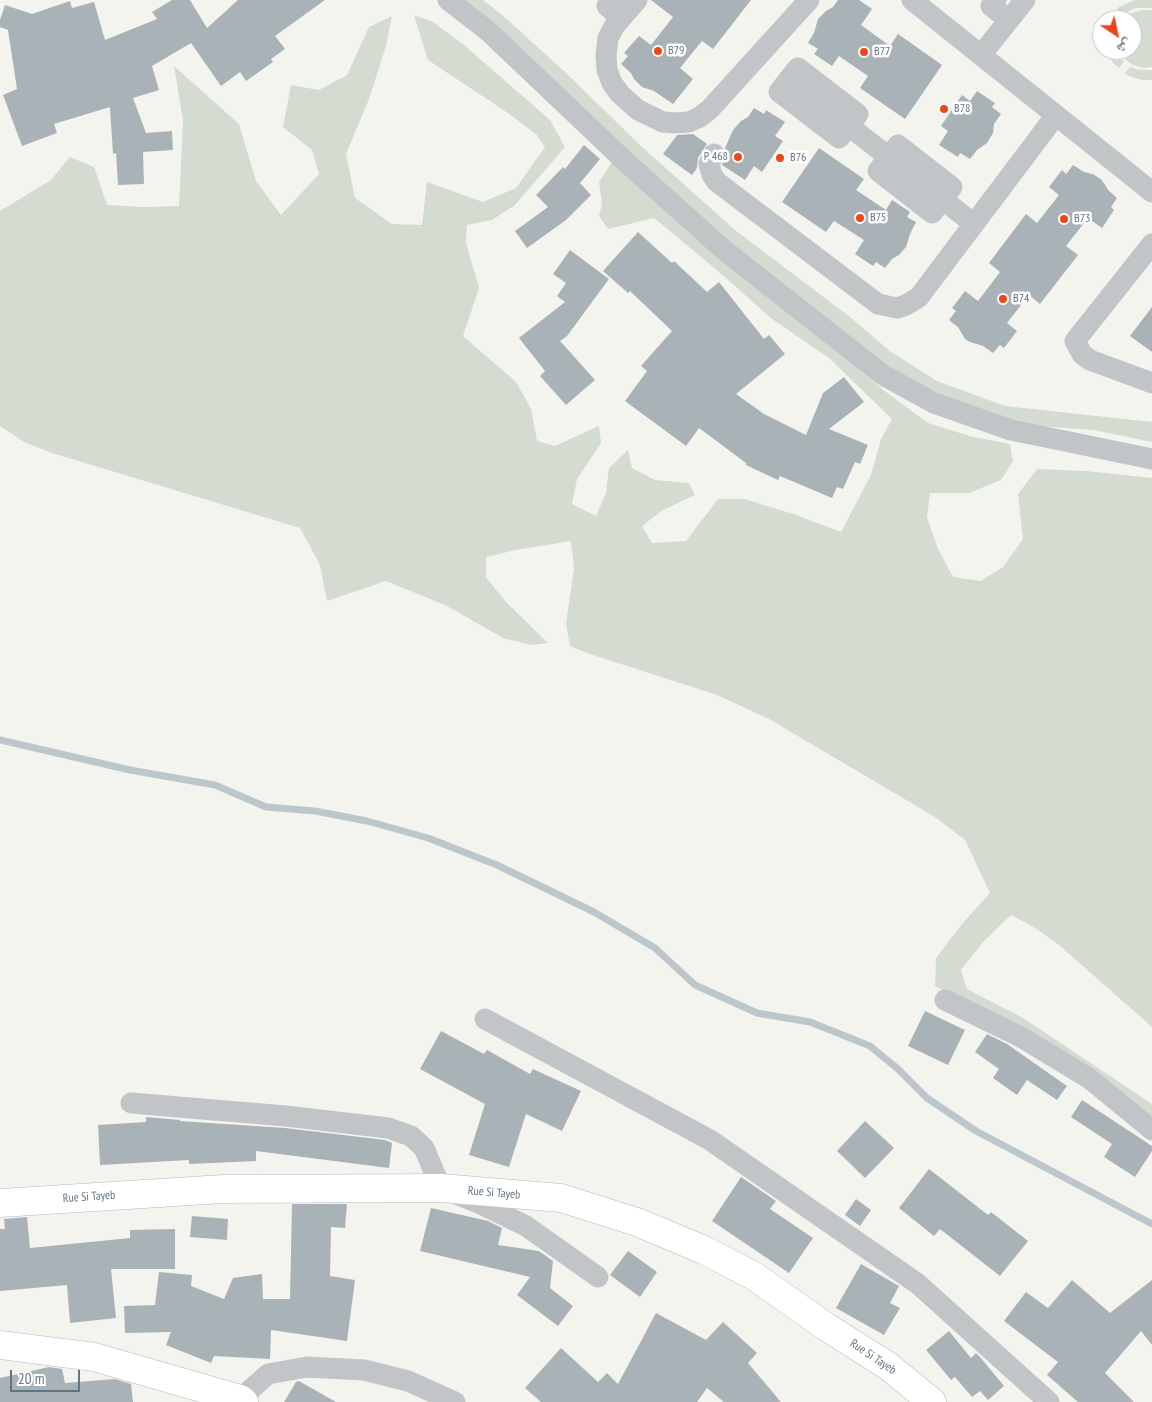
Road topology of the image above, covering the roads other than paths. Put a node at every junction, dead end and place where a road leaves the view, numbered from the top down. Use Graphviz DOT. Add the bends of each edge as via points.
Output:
graph roads {
  1 [pos="448,0"];
  2 [pos="637,0"];
  3 [pos="809,0"];
  4 [pos="912,0"];
  5 [pos="996,0"];
  6 [pos="1024,0"];
  7 [pos="616,9"];
  8 [pos="1009,20"];
  9 [pos="981,55"];
  10 [pos="1056,115"];
  11 [pos="849,126"];
  12 [pos="714,154"];
  13 [pos="888,157"];
  14 [pos="1152,192"];
  15 [pos="942,199"];
  16 [pos="974,224"];
  17 [pos="1152,244"];
  18 [pos="1152,383"];
  19 [pos="1152,459"];
  20 [pos="945,1000"];
  21 [pos="485,1019"];
  22 [pos="131,1103"];
  23 [pos="1152,1130"];
  24 [pos="441,1188"];
  25 [pos="0,1203"];
  26 [pos="598,1277"];
  27 [pos="0,1345"];
  28 [pos="242,1401"];
  29 [pos="455,1402"];
  30 [pos="932,1402"];
  31 [pos="1049,1402"];
  1 -- 19 [label="street" via="488,31 724,250 883,376 934,403 1011,430"];
  2 -- 7 [label="street"];
  3 -- 7 [label="street" via="710,109 689,122 676,123 643,114 612,83 606,55"];
  4 -- 9 [label="street"];
  5 -- 8 [label="street" via="991,6"];
  6 -- 8 [label="street"];
  8 -- 9 [label="street"];
  9 -- 10 [label="street"];
  10 -- 14 [label="street"];
  10 -- 16 [label="street"];
  11 -- 11 [label="street" via="858,114 798,68 780,92 839,138"];
  11 -- 13 [label="street"];
  12 -- 16 [label="street" via="709,164 716,182 878,304 885,306 897,308 919,296"];
  13 -- 15 [label="street" via="898,145 952,187"];
  13 -- 15 [label="street" via="878,171 932,213"];
  15 -- 16 [label="street"];
  17 -- 18 [label="street" via="1075,341 1082,354 1090,360"];
  20 -- 23 [label="street" via="1021,1037 1090,1079"];
  21 -- 31 [label="street" via="710,1140 918,1284"];
  22 -- 24 [label="street" via="388,1128 411,1136 424,1148"];
  24 -- 25 [label="main road, Rue Si Tayeb" via="223,1189"];
  24 -- 26 [label="street" via="526,1226"];
  24 -- 30 [label="main road, Rue Si Tayeb" via="561,1198 637,1222 704,1250 754,1276 888,1366"];
  27 -- 28 [label="main road" via="94,1357"];
  28 -- 29 [label="street" via="268,1374 307,1367 364,1370 408,1381"];
}
